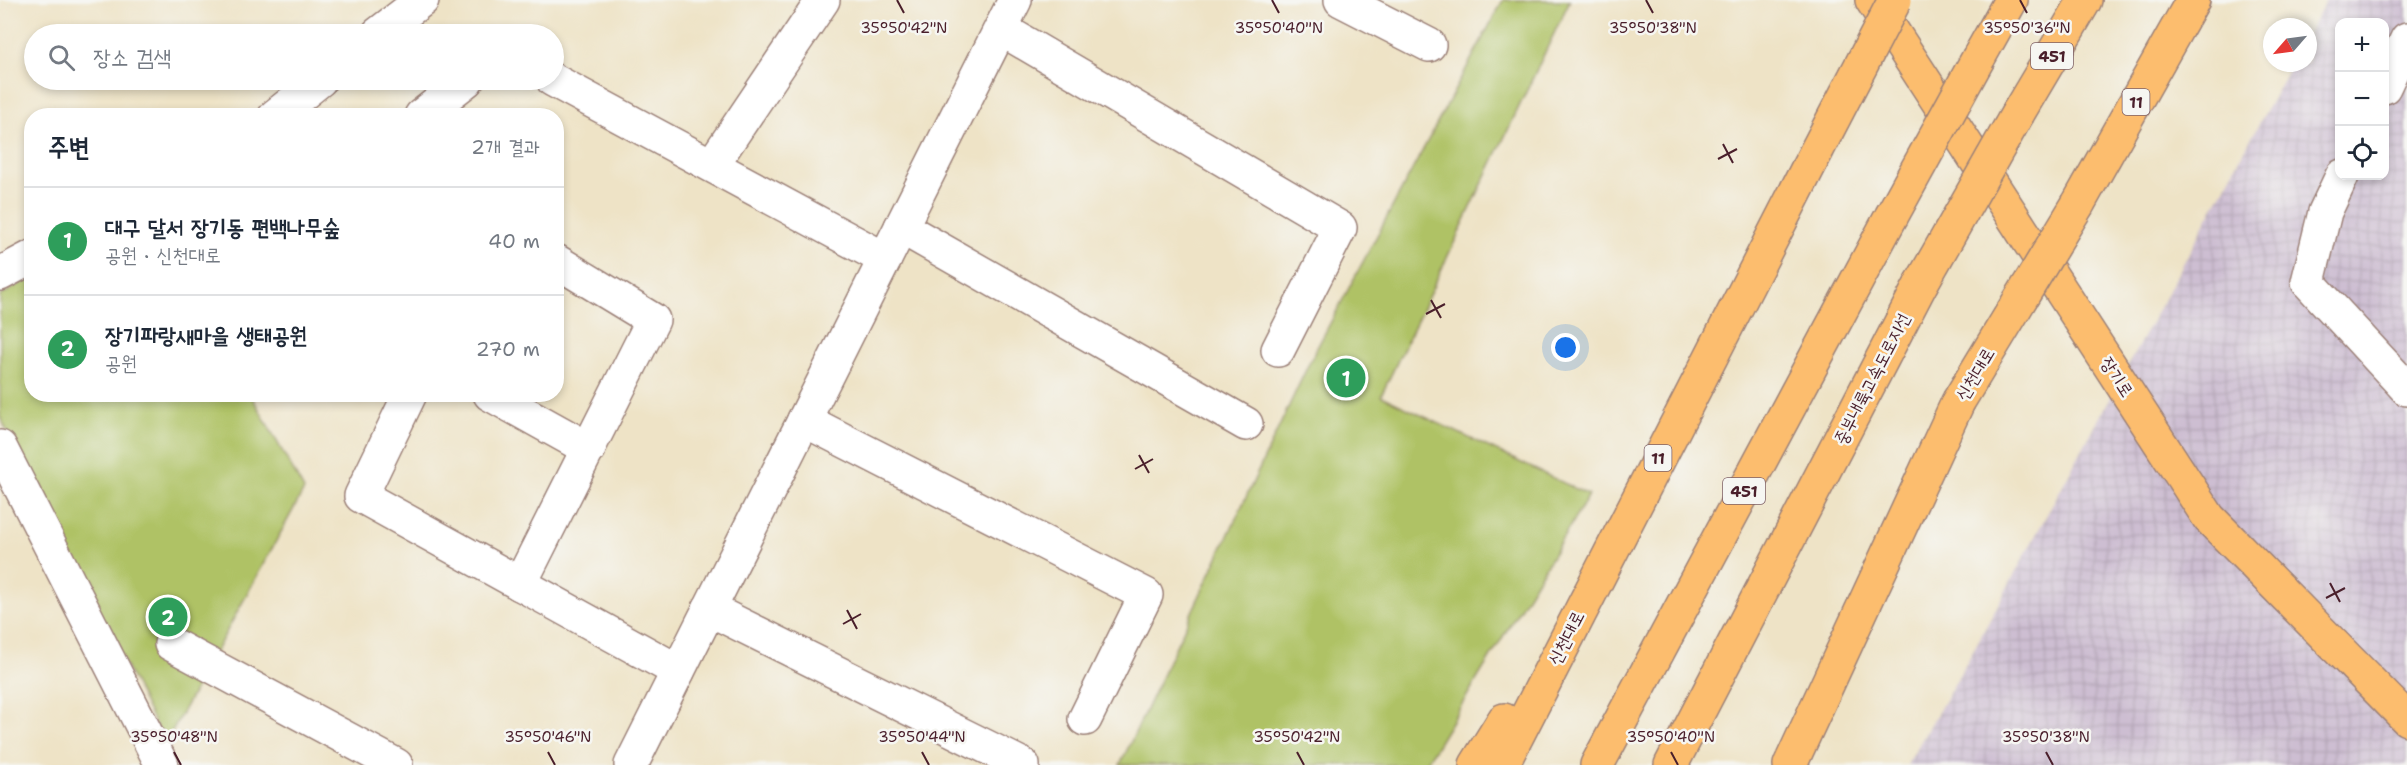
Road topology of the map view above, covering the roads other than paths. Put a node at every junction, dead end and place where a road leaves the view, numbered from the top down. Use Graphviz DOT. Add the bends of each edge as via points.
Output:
graph roads {
  1 [pos="422,0"];
  2 [pos="824,0"];
  3 [pos="1015,0"];
  4 [pos="1341,0"];
  5 [pos="1872,0"];
  6 [pos="1895,0"];
  7 [pos="2011,0"];
  8 [pos="2085,0"];
  9 [pos="2193,0"];
  10 [pos="391,24"];
  11 [pos="1001,29"];
  12 [pos="2407,39"];
  13 [pos="1429,45"];
  14 [pos="2389,78"];
  15 [pos="564,86"];
  16 [pos="308,90"];
  17 [pos="454,90"];
  18 [pos="285,108"];
  19 [pos="431,108"];
  20 [pos="712,165"];
  21 [pos="2340,180"];
  22 [pos="901,227"];
  23 [pos="885,259"];
  24 [pos="24,261"];
  25 [pos="564,266"];
  26 [pos="0,274"];
  27 [pos="1278,350"];
  28 [pos="2407,389"];
  29 [pos="406,402"];
  30 [pos="504,402"];
  31 [pos="804,420"];
  32 [pos="1246,424"];
  33 [pos="0,447"];
  34 [pos="588,449"];
  35 [pos="1621,530"];
  36 [pos="520,584"];
  37 [pos="709,609"];
  38 [pos="171,644"];
  39 [pos="678,671"];
  40 [pos="1085,719"];
  41 [pos="2407,719"];
  42 [pos="162,765"];
  43 [pos="396,765"];
  44 [pos="631,765"];
  45 [pos="1023,765"];
  46 [pos="1476,765"];
  47 [pos="1502,765"];
  48 [pos="1597,765"];
  49 [pos="1671,765"];
  50 [pos="1790,765"];
  1 -- 10 [label="street"];
  2 -- 20 [label="street"];
  3 -- 11 [label="street"];
  4 -- 13 [label="street"];
  5 -- 41 [label="main road, 장기로" via="2209,519"];
  6 -- 35 [label="main road, 신천대로 / 11, bridge"];
  7 -- 48 [label="main road, 451, bridge"];
  8 -- 49 [label="main road, 중부내륙고속도로지선 / 451, bridge" via="1921,284"];
  9 -- 50 [label="main road, 신천대로 / 11, bridge" via="2078,204 1958,402"];
  11 -- 22 [label="street"];
  11 -- 27 [label="street" via="1340,228"];
  12 -- 14 [label="street"];
  15 -- 20 [label="street"];
  16 -- 18 [label="street"];
  17 -- 19 [label="street"];
  20 -- 23 [label="street"];
  21 -- 28 [label="street" via="2325,212 2308,282"];
  22 -- 23 [label="street"];
  22 -- 32 [label="street"];
  23 -- 31 [label="street"];
  24 -- 26 [label="street"];
  25 -- 34 [label="street" via="653,320"];
  29 -- 36 [label="street" via="361,496"];
  30 -- 34 [label="street"];
  31 -- 37 [label="street"];
  31 -- 40 [label="street" via="1146,595"];
  33 -- 42 [label="street"];
  34 -- 36 [label="street"];
  35 -- 46 [label="main road"];
  35 -- 47 [label="main road, 신천대로 / 11"];
  36 -- 39 [label="street"];
  37 -- 39 [label="street"];
  37 -- 45 [label="street"];
  38 -- 43 [label="street"];
  39 -- 44 [label="street"];
}
